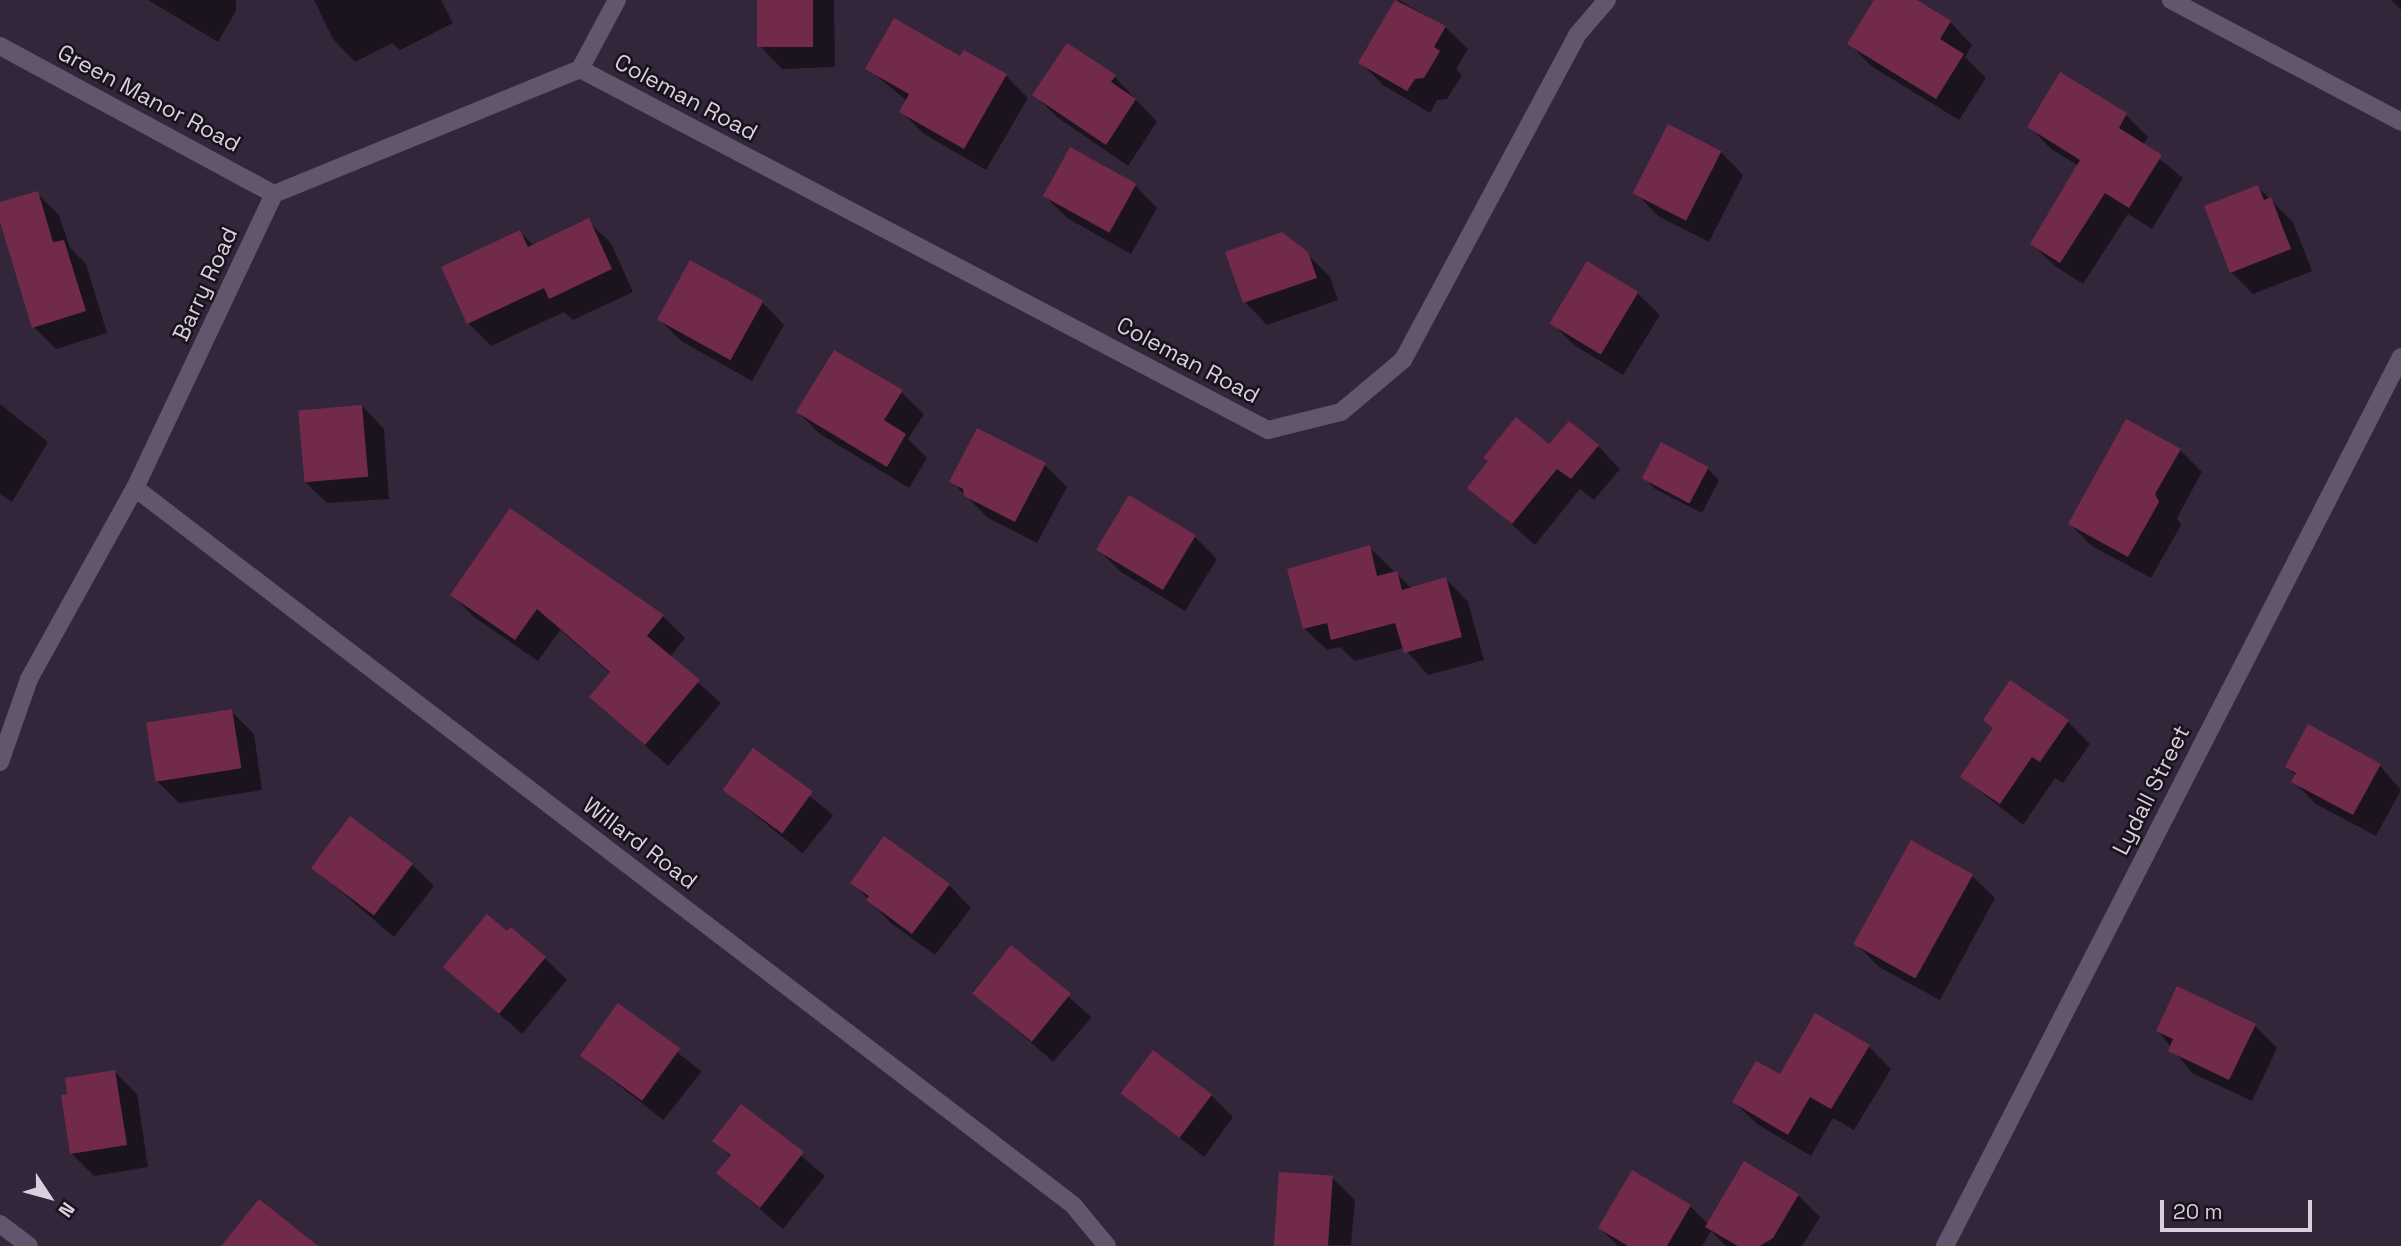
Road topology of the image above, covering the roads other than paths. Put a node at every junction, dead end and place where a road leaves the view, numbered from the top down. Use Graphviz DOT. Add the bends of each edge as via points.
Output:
graph roads {
  1 [pos="617,0"];
  2 [pos="1607,0"];
  3 [pos="2171,0"];
  4 [pos="0,46"];
  5 [pos="580,69"];
  6 [pos="2401,122"];
  7 [pos="274,194"];
  8 [pos="2401,357"];
  9 [pos="135,488"];
  10 [pos="0,762"];
  11 [pos="0,1224"];
  12 [pos="29,1246"];
  13 [pos="1107,1246"];
  14 [pos="1945,1246"];
  1 -- 5 [label="street"];
  2 -- 5 [label="street, Coleman Road" via="1577,35 1403,360 1341,412 1268,430"];
  3 -- 6 [label="street"];
  4 -- 7 [label="street, Green Manor Road"];
  5 -- 7 [label="street"];
  7 -- 9 [label="street, Barry Road"];
  8 -- 14 [label="street, Lydall Street"];
  9 -- 10 [label="street, Barry Road" via="29,680"];
  9 -- 13 [label="street, Willard Road" via="1073,1205"];
  11 -- 12 [label="street"];
}
